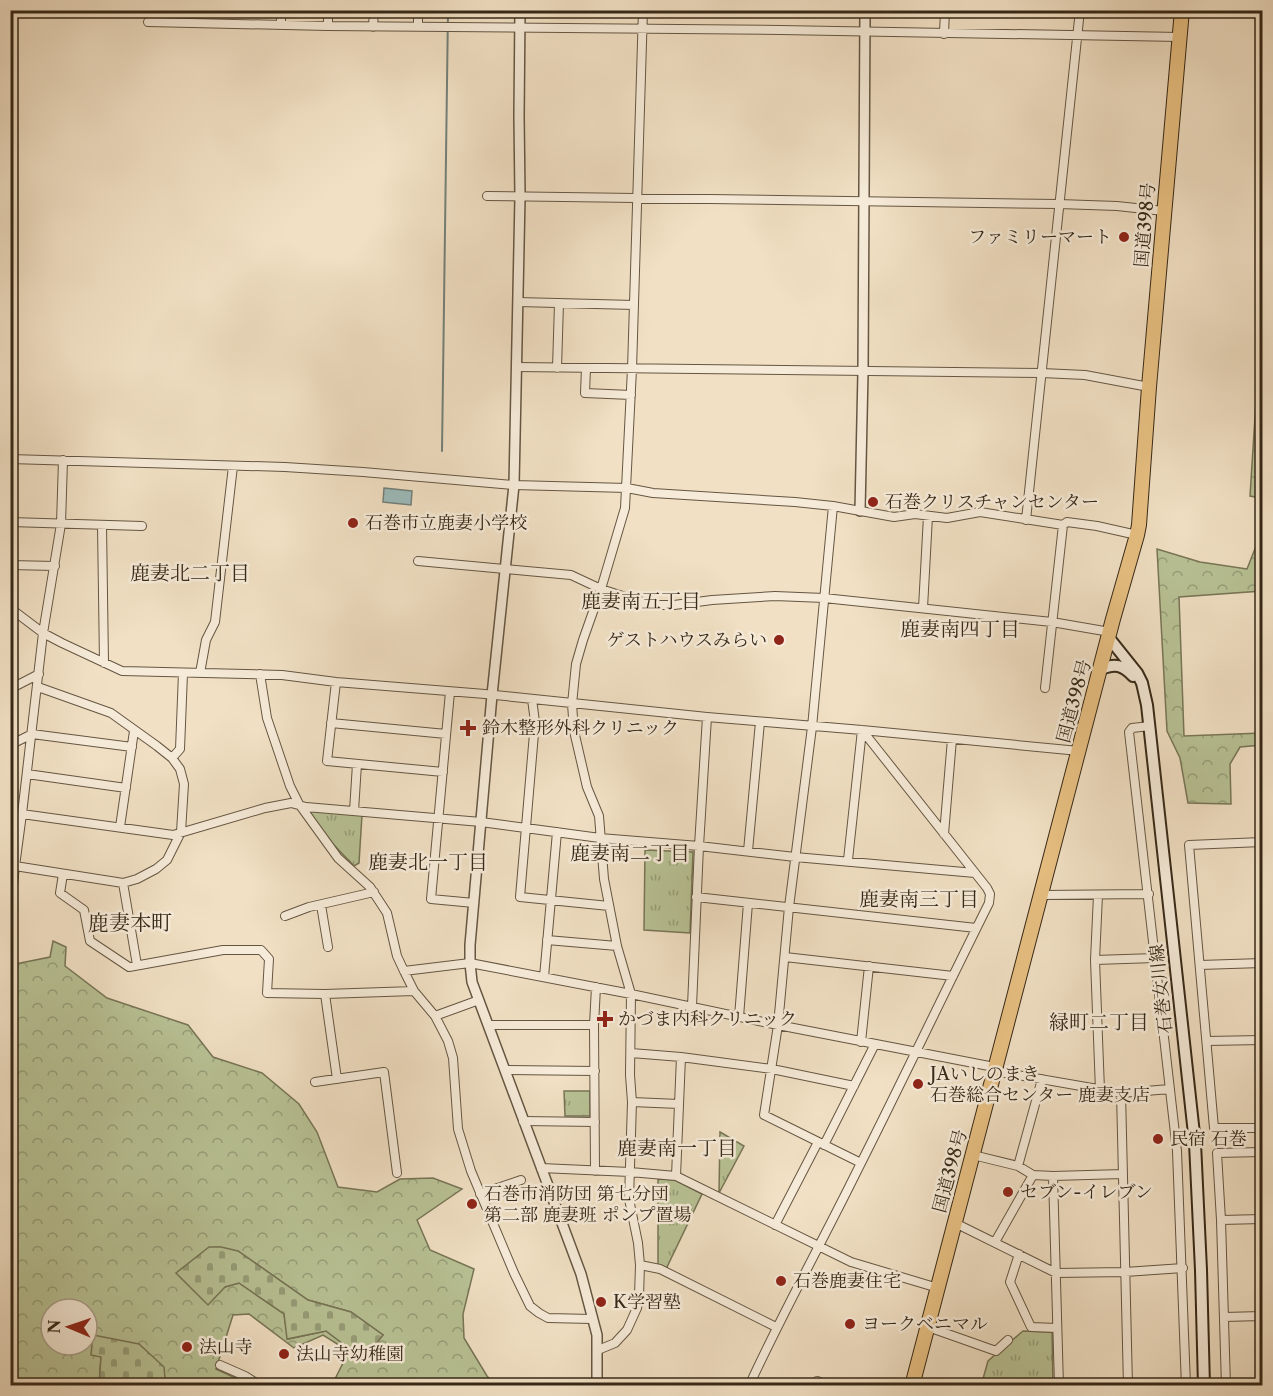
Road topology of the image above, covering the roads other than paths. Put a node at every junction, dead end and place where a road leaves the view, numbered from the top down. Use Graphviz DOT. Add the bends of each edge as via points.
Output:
graph roads {
  1 [pos="281,10"];
  2 [pos="328,10"];
  3 [pos="374,10"];
  4 [pos="418,10"];
  5 [pos="520,10"];
  6 [pos="643,10"];
  7 [pos="865,10"];
  8 [pos="945,10"];
  9 [pos="1080,10"];
  10 [pos="1182,10"];
  11 [pos="148,22"];
  12 [pos="281,25"];
  13 [pos="328,26"];
  14 [pos="418,26"];
  15 [pos="373,27"];
  16 [pos="520,28"];
  17 [pos="643,29"];
  18 [pos="865,33"];
  19 [pos="944,34"];
  20 [pos="1078,36"];
  21 [pos="1180,37"];
  22 [pos="487,196"];
  23 [pos="520,196"];
  24 [pos="637,198"];
  25 [pos="863,201"];
  26 [pos="1059,204"];
  27 [pos="1164,211"];
  28 [pos="518,302"];
  29 [pos="559,303"];
  30 [pos="634,305"];
  31 [pos="516,367"];
  32 [pos="557,368"];
  33 [pos="586,369"];
  34 [pos="632,369"];
  35 [pos="863,372"];
  36 [pos="1042,373"];
  37 [pos="1149,387"];
  38 [pos="631,395"];
  39 [pos="10,459"];
  40 [pos="63,460"];
  41 [pos="233,466"];
  42 [pos="514,485"];
  43 [pos="627,488"];
  44 [pos="833,506"];
  45 [pos="860,511"];
  46 [pos="928,516"];
  47 [pos="1026,520"];
  48 [pos="10,522"];
  49 [pos="61,524"];
  50 [pos="102,525"];
  51 [pos="1063,525"];
  52 [pos="142,526"];
  53 [pos="1137,535"];
  54 [pos="418,561"];
  55 [pos="10,565"];
  56 [pos="55,566"];
  57 [pos="506,568"];
  58 [pos="602,589"];
  59 [pos="824,598"];
  60 [pos="10,608"];
  61 [pos="923,608"];
  62 [pos="1052,622"];
  63 [pos="44,633"];
  64 [pos="1109,635"];
  65 [pos="104,663"];
  66 [pos="1101,669"];
  67 [pos="183,673"];
  68 [pos="200,673"];
  69 [pos="39,674"];
  70 [pos="260,674"];
  71 [pos="336,682"];
  72 [pos="38,687"];
  73 [pos="1045,688"];
  74 [pos="10,689"];
  75 [pos="450,692"];
  76 [pos="1145,693"];
  77 [pos="492,695"];
  78 [pos="532,699"];
  79 [pos="572,704"];
  80 [pos="707,717"];
  81 [pos="760,722"];
  82 [pos="331,723"];
  83 [pos="1150,726"];
  84 [pos="812,727"];
  85 [pos="862,730"];
  86 [pos="134,731"];
  87 [pos="32,734"];
  88 [pos="446,734"];
  89 [pos="952,739"];
  90 [pos="10,745"];
  91 [pos="132,747"];
  92 [pos="1079,751"];
  93 [pos="172,758"];
  94 [pos="357,764"];
  95 [pos="443,772"];
  96 [pos="27,774"];
  97 [pos="126,788"];
  98 [pos="299,804"];
  99 [pos="354,811"];
  100 [pos="22,814"];
  101 [pos="438,819"];
  102 [pos="481,822"];
  103 [pos="120,827"];
  104 [pos="526,828"];
  105 [pos="181,832"];
  106 [pos="557,832"];
  107 [pos="944,834"];
  108 [pos="600,838"];
  109 [pos="1263,842"];
  110 [pos="699,846"];
  111 [pos="748,851"];
  112 [pos="795,856"];
  113 [pos="848,860"];
  114 [pos="15,866"];
  115 [pos="975,873"];
  116 [pos="63,874"];
  117 [pos="12,875"];
  118 [pos="123,883"];
  119 [pos="374,892"];
  120 [pos="1149,894"];
  121 [pos="1041,895"];
  122 [pos="1098,895"];
  123 [pos="696,897"];
  124 [pos="550,901"];
  125 [pos="474,903"];
  126 [pos="748,903"];
  127 [pos="321,904"];
  128 [pos="609,906"];
  129 [pos="789,908"];
  130 [pos="10,912"];
  131 [pos="285,916"];
  132 [pos="976,928"];
  133 [pos="547,940"];
  134 [pos="617,946"];
  135 [pos="328,947"];
  136 [pos="785,957"];
  137 [pos="1155,958"];
  138 [pos="1095,960"];
  139 [pos="470,963"];
  140 [pos="1263,963"];
  141 [pos="137,965"];
  142 [pos="1200,965"];
  143 [pos="869,966"];
  144 [pos="404,971"];
  145 [pos="953,975"];
  146 [pos="543,977"];
  147 [pos="596,987"];
  148 [pos="414,991"];
  149 [pos="631,993"];
  150 [pos="325,994"];
  151 [pos="479,1000"];
  152 [pos="692,1006"];
  153 [pos="435,1016"];
  154 [pos="739,1017"];
  155 [pos="489,1025"];
  156 [pos="594,1025"];
  157 [pos="778,1025"];
  158 [pos="1263,1040"];
  159 [pos="1207,1041"];
  160 [pos="861,1042"];
  161 [pos="875,1044"];
  162 [pos="915,1051"];
  163 [pos="631,1053"];
  164 [pos="681,1057"];
  165 [pos="772,1069"];
  166 [pos="505,1070"];
  167 [pos="995,1070"];
  168 [pos="595,1071"];
  169 [pos="336,1079"];
  170 [pos="1042,1079"];
  171 [pos="315,1083"];
  172 [pos="854,1086"];
  173 [pos="1170,1089"];
  174 [pos="1100,1090"];
  175 [pos="1121,1094"];
  176 [pos="632,1102"];
  177 [pos="679,1104"];
  178 [pos="523,1121"];
  179 [pos="595,1122"];
  180 [pos="1263,1128"];
  181 [pos="821,1143"];
  182 [pos="1263,1152"];
  183 [pos="974,1155"];
  184 [pos="861,1163"];
  185 [pos="1018,1166"];
  186 [pos="541,1168"];
  187 [pos="595,1171"];
  188 [pos="630,1172"];
  189 [pos="398,1173"];
  190 [pos="1123,1174"];
  191 [pos="1033,1175"];
  192 [pos="676,1176"];
  193 [pos="1053,1176"];
  194 [pos="521,1180"];
  195 [pos="480,1194"];
  196 [pos="1263,1219"];
  197 [pos="1221,1220"];
  198 [pos="956,1222"];
  199 [pos="775,1225"];
  200 [pos="995,1242"];
  201 [pos="819,1247"];
  202 [pos="1019,1254"];
  203 [pos="640,1265"];
  204 [pos="1183,1268"];
  205 [pos="1125,1272"];
  206 [pos="1056,1273"];
  207 [pos="938,1288"];
  208 [pos="1263,1316"];
  209 [pos="1224,1317"];
  210 [pos="592,1319"];
  211 [pos="776,1327"];
  212 [pos="928,1327"];
  213 [pos="1057,1328"];
  214 [pos="1008,1340"];
  215 [pos="598,1350"];
  216 [pos="220,1365"];
  217 [pos="817,1381"];
  218 [pos="261,1386"];
  219 [pos="597,1386"];
  220 [pos="749,1386"];
  221 [pos="830,1386"];
  222 [pos="912,1386"];
  223 [pos="1059,1386"];
  224 [pos="1128,1386"];
  225 [pos="1186,1386"];
  226 [pos="1204,1386"];
  227 [pos="1226,1386"];
  1 -- 12 [label="street"];
  2 -- 13 [label="street"];
  3 -- 15 [label="street"];
  4 -- 14 [label="street"];
  5 -- 16 [label="street"];
  6 -- 17 [label="street"];
  7 -- 18 [label="street"];
  8 -- 19 [label="street"];
  9 -- 20 [label="street"];
  10 -- 21 [label="highway, 国道398号"];
  11 -- 12 [label="street"];
  12 -- 13 [label="street"];
  13 -- 15 [label="street"];
  14 -- 15 [label="street"];
  14 -- 16 [label="street"];
  16 -- 17 [label="street"];
  16 -- 23 [label="street"];
  17 -- 18 [label="street"];
  17 -- 24 [label="street"];
  18 -- 19 [label="street"];
  18 -- 25 [label="street"];
  19 -- 20 [label="street"];
  20 -- 21 [label="street"];
  20 -- 26 [label="street"];
  21 -- 27 [label="highway, 国道398号"];
  22 -- 23 [label="street"];
  23 -- 24 [label="street"];
  23 -- 28 [label="street"];
  24 -- 25 [label="street"];
  24 -- 30 [label="street"];
  25 -- 26 [label="street"];
  25 -- 35 [label="street"];
  26 -- 27 [label="street"];
  26 -- 36 [label="street"];
  27 -- 37 [label="highway, 国道398号"];
  28 -- 29 [label="street"];
  28 -- 31 [label="street"];
  29 -- 30 [label="street"];
  29 -- 32 [label="street"];
  30 -- 34 [label="street"];
  31 -- 32 [label="street"];
  31 -- 42 [label="street"];
  32 -- 33 [label="street"];
  33 -- 34 [label="street"];
  33 -- 38 [label="street" via="585,393"];
  34 -- 35 [label="street"];
  34 -- 38 [label="street"];
  35 -- 36 [label="street"];
  35 -- 45 [label="street"];
  36 -- 37 [label="street" via="1085,375"];
  36 -- 47 [label="street"];
  37 -- 53 [label="highway, 国道398号"];
  38 -- 43 [label="street"];
  39 -- 40 [label="street"];
  40 -- 41 [label="street"];
  40 -- 49 [label="street"];
  41 -- 42 [label="street"];
  41 -- 68 [label="street" via="215,622 206,640"];
  42 -- 43 [label="street"];
  42 -- 57 [label="street"];
  43 -- 44 [label="street"];
  43 -- 58 [label="street" via="625,514"];
  44 -- 45 [label="street"];
  44 -- 59 [label="street"];
  45 -- 46 [label="street" via="894,517"];
  46 -- 47 [label="street" via="947,518 980,512"];
  46 -- 61 [label="street"];
  47 -- 51 [label="street"];
  48 -- 49 [label="street"];
  49 -- 50 [label="street"];
  49 -- 56 [label="street"];
  50 -- 52 [label="street"];
  50 -- 65 [label="street"];
  51 -- 53 [label="street" via="1078,523"];
  51 -- 62 [label="street"];
  53 -- 64 [label="highway, 国道398号"];
  54 -- 57 [label="street"];
  55 -- 56 [label="street"];
  56 -- 63 [label="street"];
  57 -- 58 [label="street" via="571,574"];
  57 -- 77 [label="street"];
  58 -- 59 [label="street" via="657,605 775,596"];
  58 -- 79 [label="street" via="576,664"];
  59 -- 61 [label="street"];
  59 -- 84 [label="street"];
  60 -- 63 [label="street"];
  61 -- 62 [label="street"];
  62 -- 64 [label="street"];
  62 -- 73 [label="street"];
  63 -- 65 [label="street"];
  63 -- 69 [label="street"];
  64 -- 66 [label="highway, 国道398号"];
  64 -- 76 [label="main road, 石巻女川線" via="1137,673"];
  65 -- 67 [label="street" via="122,671"];
  66 -- 76 [label="main road" via="1126,668"];
  66 -- 92 [label="highway, 国道398号"];
  67 -- 68 [label="street"];
  67 -- 93 [label="street" via="180,749"];
  68 -- 70 [label="street"];
  69 -- 72 [label="street"];
  69 -- 74 [label="street"];
  70 -- 71 [label="street"];
  70 -- 98 [label="street" via="267,718"];
  71 -- 75 [label="street"];
  71 -- 82 [label="street"];
  72 -- 86 [label="street" via="111,713"];
  72 -- 87 [label="street"];
  75 -- 77 [label="street"];
  75 -- 88 [label="street"];
  76 -- 83 [label="main road, 石巻女川線"];
  77 -- 78 [label="street"];
  77 -- 102 [label="street"];
  78 -- 79 [label="street"];
  78 -- 104 [label="street" via="535,722"];
  79 -- 80 [label="street"];
  79 -- 108 [label="street" via="574,731 587,787 599,816"];
  80 -- 81 [label="street"];
  80 -- 110 [label="street"];
  81 -- 84 [label="street"];
  81 -- 111 [label="street"];
  82 -- 88 [label="street"];
  82 -- 94 [label="street" via="327,761"];
  83 -- 120 [label="street" via="1132,728 1129,732"];
  83 -- 226 [label="main road, 石巻女川線" via="1195,1143"];
  84 -- 85 [label="street"];
  84 -- 112 [label="street"];
  85 -- 89 [label="street"];
  85 -- 107 [label="street"];
  85 -- 113 [label="street"];
  86 -- 91 [label="street"];
  86 -- 93 [label="street"];
  87 -- 90 [label="street"];
  87 -- 91 [label="street"];
  87 -- 96 [label="street"];
  88 -- 95 [label="street"];
  89 -- 92 [label="street"];
  89 -- 107 [label="street"];
  91 -- 97 [label="street"];
  92 -- 121 [label="highway, 国道398号"];
  93 -- 105 [label="street" via="184,784"];
  94 -- 95 [label="street"];
  94 -- 99 [label="street"];
  95 -- 101 [label="street"];
  96 -- 97 [label="street"];
  96 -- 100 [label="street"];
  97 -- 103 [label="street"];
  98 -- 99 [label="street"];
  98 -- 105 [label="street" via="265,808"];
  98 -- 119 [label="street" via="338,858"];
  99 -- 101 [label="street"];
  100 -- 103 [label="street"];
  100 -- 114 [label="street"];
  101 -- 102 [label="street"];
  101 -- 125 [label="street" via="431,899"];
  102 -- 104 [label="street"];
  102 -- 125 [label="street"];
  103 -- 105 [label="street" via="173,835"];
  104 -- 106 [label="street"];
  104 -- 124 [label="street" via="519,897"];
  105 -- 118 [label="street" via="167,860"];
  106 -- 108 [label="street"];
  106 -- 124 [label="street"];
  107 -- 115 [label="street"];
  108 -- 110 [label="street"];
  108 -- 128 [label="street"];
  109 -- 142 [label="street" via="1189,845"];
  110 -- 111 [label="street"];
  110 -- 123 [label="street"];
  111 -- 112 [label="street"];
  112 -- 113 [label="street"];
  112 -- 129 [label="street"];
  113 -- 115 [label="street"];
  114 -- 116 [label="street"];
  114 -- 117 [label="street"];
  115 -- 132 [label="street" via="990,894"];
  116 -- 118 [label="street"];
  116 -- 141 [label="street" via="60,893 84,910 90,941 129,967"];
  117 -- 130 [label="street"];
  118 -- 141 [label="street"];
  119 -- 127 [label="street"];
  119 -- 144 [label="street" via="387,913"];
  120 -- 122 [label="street"];
  120 -- 137 [label="street"];
  121 -- 122 [label="street"];
  121 -- 167 [label="highway, 国道398号"];
  122 -- 138 [label="street"];
  123 -- 126 [label="street"];
  123 -- 152 [label="street"];
  124 -- 128 [label="street"];
  124 -- 133 [label="street"];
  125 -- 139 [label="street"];
  126 -- 129 [label="street"];
  126 -- 154 [label="street"];
  127 -- 131 [label="street"];
  127 -- 135 [label="street"];
  128 -- 134 [label="street"];
  129 -- 132 [label="street"];
  129 -- 136 [label="street"];
  132 -- 145 [label="street"];
  133 -- 134 [label="street"];
  133 -- 146 [label="street"];
  134 -- 149 [label="street"];
  136 -- 143 [label="street"];
  136 -- 157 [label="street"];
  137 -- 138 [label="street"];
  137 -- 173 [label="street"];
  138 -- 174 [label="street"];
  139 -- 144 [label="street"];
  139 -- 146 [label="street"];
  139 -- 151 [label="street"];
  140 -- 142 [label="street"];
  141 -- 150 [label="street" via="223,950 261,950 269,959 267,993"];
  142 -- 159 [label="street"];
  143 -- 145 [label="street"];
  143 -- 160 [label="street"];
  144 -- 148 [label="street"];
  145 -- 162 [label="street"];
  146 -- 147 [label="street"];
  147 -- 149 [label="street"];
  147 -- 156 [label="street"];
  148 -- 150 [label="street"];
  148 -- 153 [label="street"];
  149 -- 152 [label="street"];
  149 -- 163 [label="street"];
  150 -- 169 [label="street"];
  151 -- 153 [label="street"];
  151 -- 155 [label="street"];
  152 -- 154 [label="street"];
  153 -- 195 [label="street" via="453,1058 458,1129"];
  154 -- 157 [label="street"];
  155 -- 156 [label="street"];
  155 -- 166 [label="street"];
  156 -- 168 [label="street"];
  157 -- 160 [label="street"];
  157 -- 165 [label="street"];
  158 -- 159 [label="street"];
  159 -- 180 [label="street" via="1214,1128"];
  160 -- 161 [label="street"];
  161 -- 162 [label="street"];
  161 -- 172 [label="street"];
  162 -- 167 [label="street"];
  162 -- 184 [label="street"];
  163 -- 164 [label="street"];
  163 -- 176 [label="street"];
  164 -- 165 [label="street"];
  164 -- 177 [label="street"];
  165 -- 172 [label="street"];
  165 -- 181 [label="street" via="765,1115"];
  166 -- 168 [label="street"];
  166 -- 178 [label="street"];
  167 -- 170 [label="street"];
  167 -- 183 [label="highway, 国道398号"];
  168 -- 179 [label="street"];
  169 -- 171 [label="street"];
  169 -- 189 [label="street" via="384,1072"];
  170 -- 174 [label="street"];
  170 -- 185 [label="street"];
  172 -- 181 [label="street"];
  173 -- 175 [label="street"];
  173 -- 204 [label="street"];
  174 -- 175 [label="street"];
  175 -- 190 [label="street"];
  176 -- 177 [label="street"];
  176 -- 188 [label="street"];
  177 -- 192 [label="street"];
  178 -- 179 [label="street"];
  178 -- 186 [label="street"];
  179 -- 187 [label="street"];
  181 -- 184 [label="street"];
  181 -- 199 [label="street"];
  182 -- 197 [label="street" via="1217,1153"];
  183 -- 185 [label="street"];
  183 -- 198 [label="highway, 国道398号"];
  184 -- 201 [label="street"];
  185 -- 191 [label="street"];
  186 -- 187 [label="street"];
  186 -- 210 [label="street" via="581,1275"];
  187 -- 188 [label="street"];
  188 -- 192 [label="street"];
  188 -- 203 [label="street" via="629,1200"];
  190 -- 193 [label="street"];
  190 -- 205 [label="street"];
  191 -- 193 [label="street"];
  191 -- 200 [label="street"];
  192 -- 199 [label="street"];
  193 -- 206 [label="street"];
  194 -- 195 [label="street"];
  195 -- 210 [label="street" via="530,1306 548,1317"];
  196 -- 197 [label="street"];
  197 -- 209 [label="street"];
  198 -- 200 [label="street"];
  198 -- 207 [label="highway, 国道398号"];
  199 -- 201 [label="street"];
  200 -- 202 [label="street"];
  201 -- 207 [label="street" via="851,1262"];
  201 -- 211 [label="street"];
  202 -- 206 [label="street"];
  202 -- 213 [label="street" via="1010,1282 1031,1327"];
  203 -- 211 [label="street" via="660,1269"];
  203 -- 215 [label="street" via="634,1316 615,1343"];
  204 -- 205 [label="street"];
  204 -- 225 [label="street"];
  205 -- 206 [label="street"];
  205 -- 224 [label="street"];
  206 -- 213 [label="street"];
  207 -- 212 [label="highway, 国道398号"];
  208 -- 209 [label="street"];
  209 -- 227 [label="street"];
  210 -- 215 [label="street"];
  211 -- 220 [label="street"];
  212 -- 214 [label="street" via="996,1352"];
  212 -- 222 [label="highway, 国道398号"];
  213 -- 223 [label="street"];
  215 -- 219 [label="street"];
  216 -- 218 [label="street"];
  217 -- 221 [label="street"];
}
